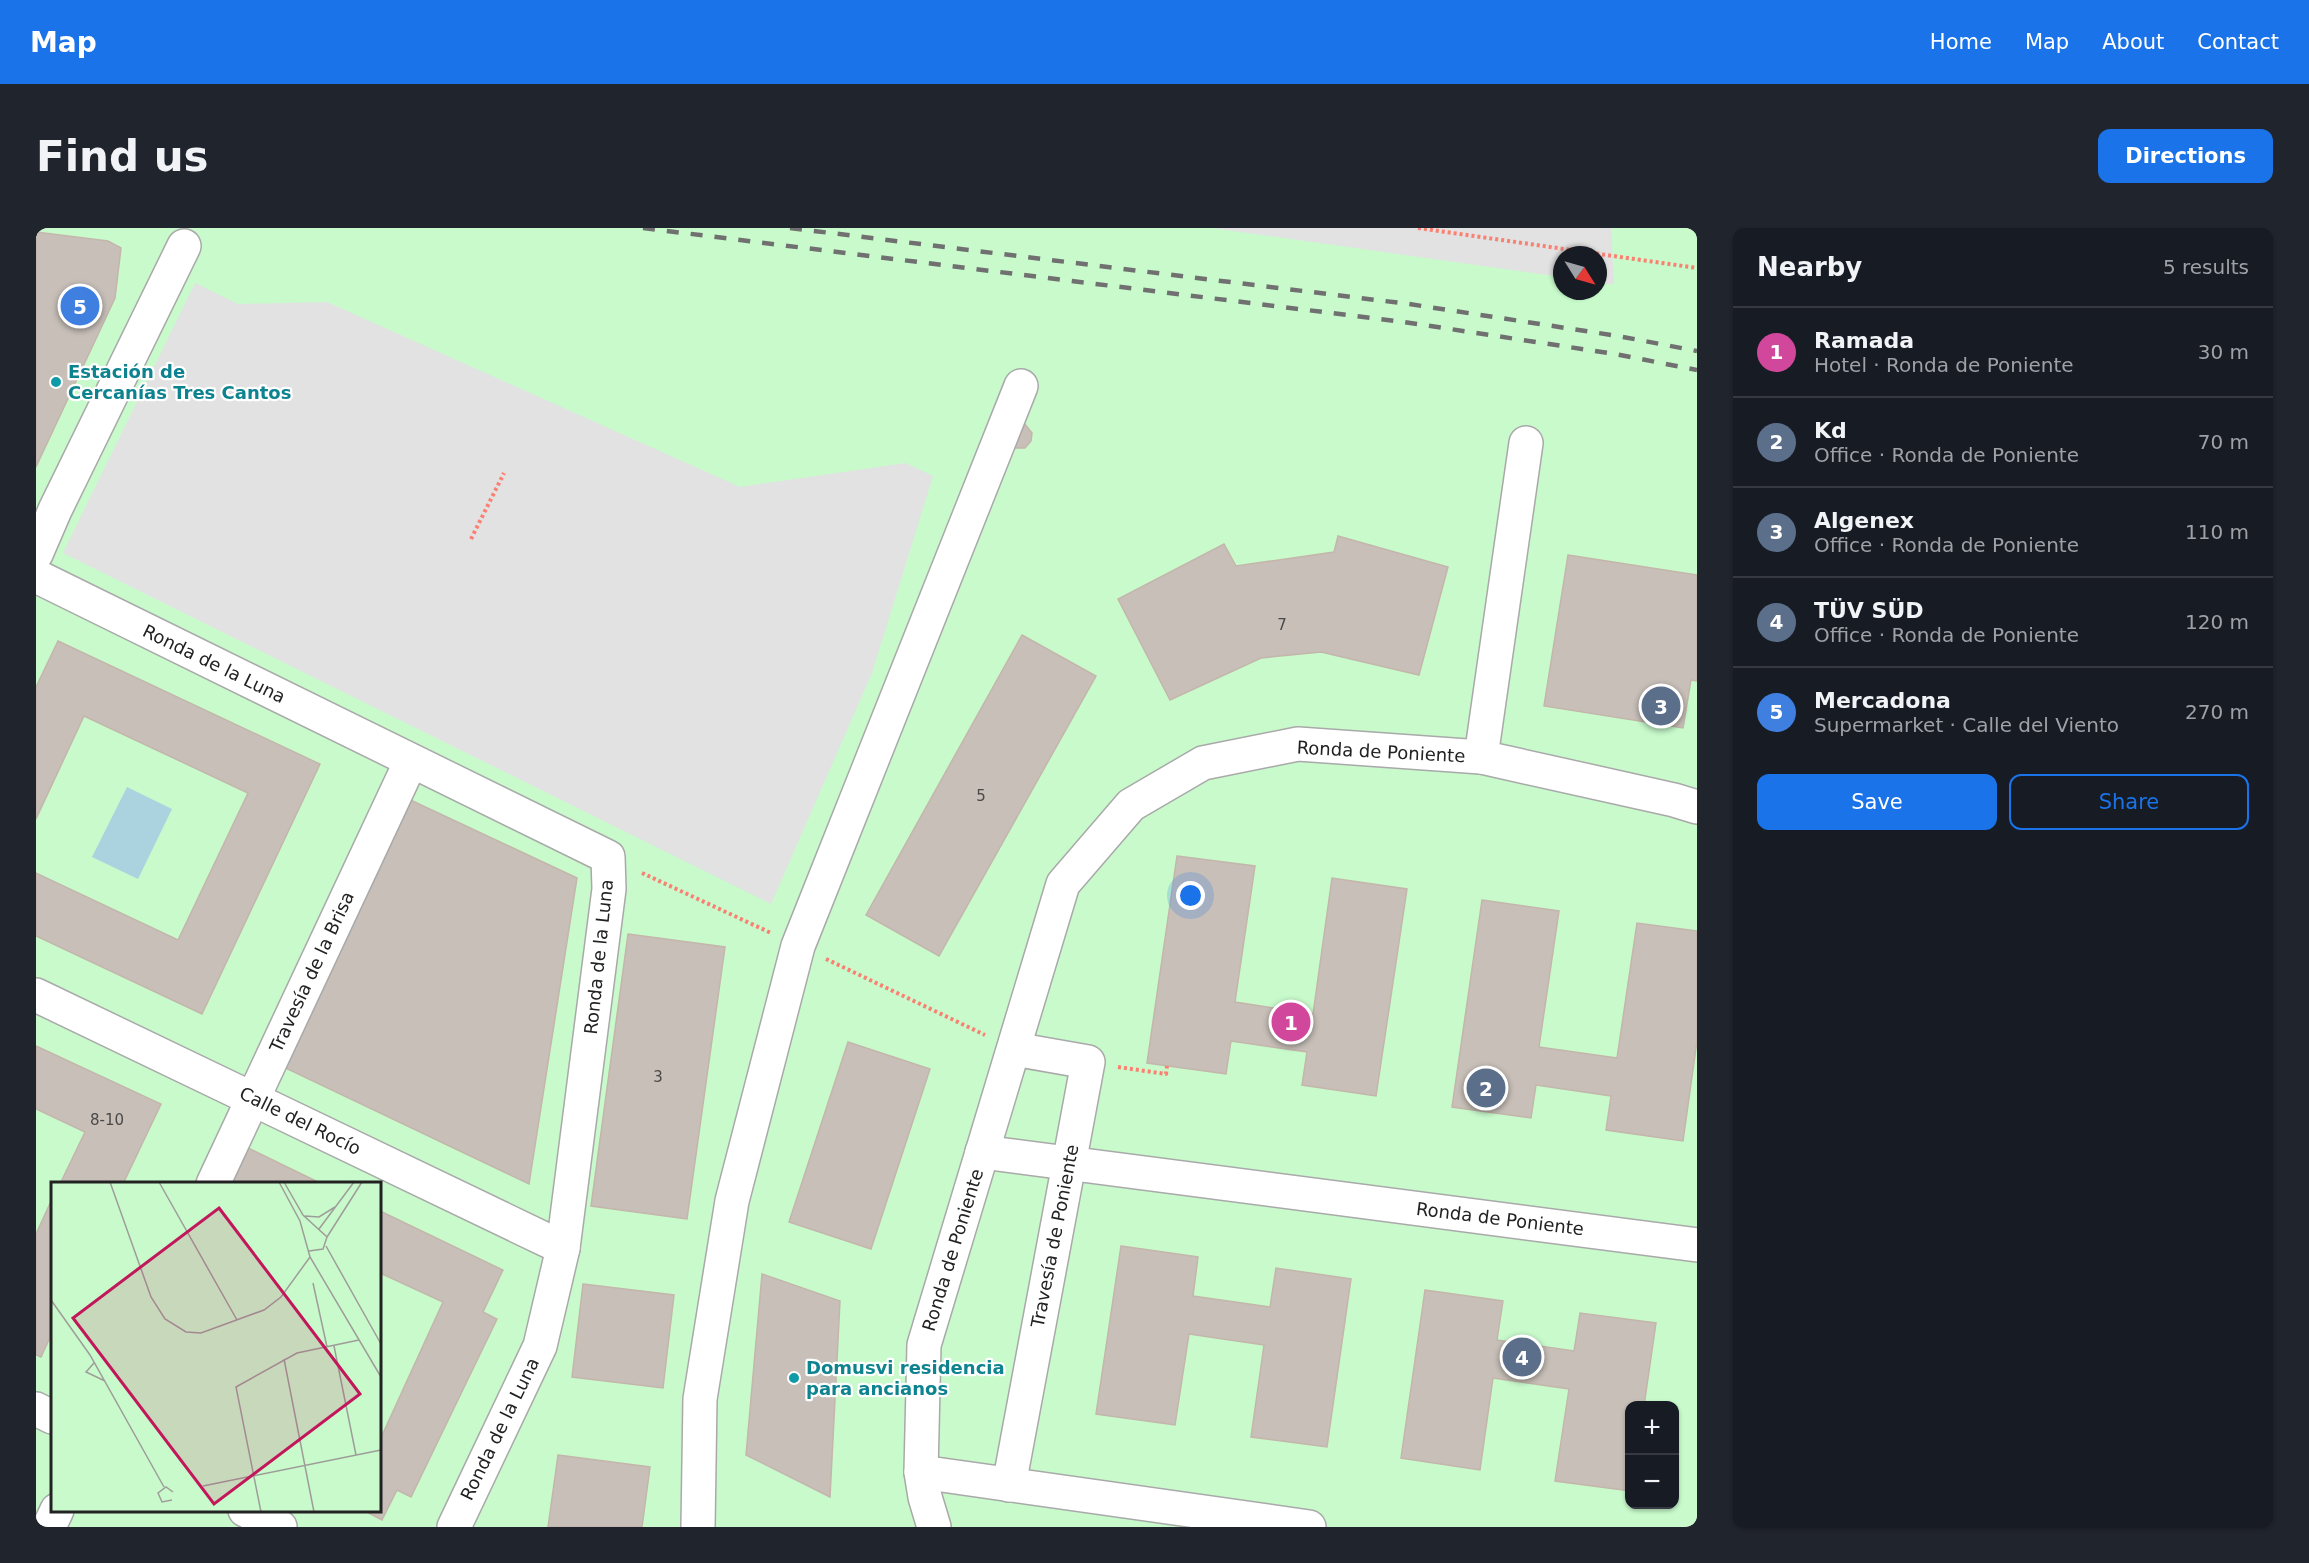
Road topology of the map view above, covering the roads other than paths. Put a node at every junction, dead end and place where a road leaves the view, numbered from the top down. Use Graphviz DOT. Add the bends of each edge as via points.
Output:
graph roads {
  1 [pos="184,246"];
  2 [pos="1021,386"];
  3 [pos="1526,443"];
  4 [pos="36,554"];
  5 [pos="36,576"];
  6 [pos="1481,757"];
  7 [pos="411,761"];
  8 [pos="1697,807"];
  9 [pos="36,995"];
  10 [pos="1014,1049"];
  11 [pos="253,1098"];
  12 [pos="982,1152"];
  13 [pos="1069,1163"];
  14 [pos="214,1182"];
  15 [pos="1697,1245"];
  16 [pos="563,1248"];
  17 [pos="36,1409"];
  18 [pos="51,1417"];
  19 [pos="921,1472"];
  20 [pos="1009,1485"];
  21 [pos="56,1512"];
  22 [pos="249,1512"];
  23 [pos="49,1527"];
  24 [pos="280,1527"];
  25 [pos="454,1527"];
  26 [pos="698,1527"];
  27 [pos="934,1527"];
  28 [pos="1309,1527"];
  1 -- 4 [label="street"];
  2 -- 26 [label="street" via="798,946 732,1201 700,1399"];
  3 -- 6 [label="street"];
  5 -- 7 [label="street, Ronda de la Luna"];
  6 -- 8 [label="street, Ronda de Poniente"];
  6 -- 10 [label="street, Ronda de Poniente" via="1298,744 1203,763 1131,805 1063,884"];
  7 -- 11 [label="street, Travesía de la Brisa"];
  7 -- 16 [label="street, Ronda de la Luna" via="608,857 609,889"];
  9 -- 11 [label="street, Calle del Rocío"];
  10 -- 12 [label="street, Ronda de Poniente"];
  10 -- 13 [label="street, Travesía de Poniente" via="1088,1062"];
  11 -- 14 [label="street, Travesía de la Brisa"];
  11 -- 16 [label="street, Calle del Rocío"];
  12 -- 13 [label="street, Ronda de Poniente"];
  12 -- 19 [label="street, Ronda de Poniente" via="924,1345"];
  13 -- 15 [label="street, Ronda de Poniente"];
  13 -- 20 [label="street, Travesía de Poniente"];
  16 -- 25 [label="street, Ronda de la Luna" via="540,1347"];
  17 -- 18 [label="street"];
  19 -- 20 [label="street"];
  19 -- 27 [label="street, Ronda de Poniente"];
  20 -- 28 [label="street"];
  21 -- 23 [label="street"];
  22 -- 24 [label="street"];
}
